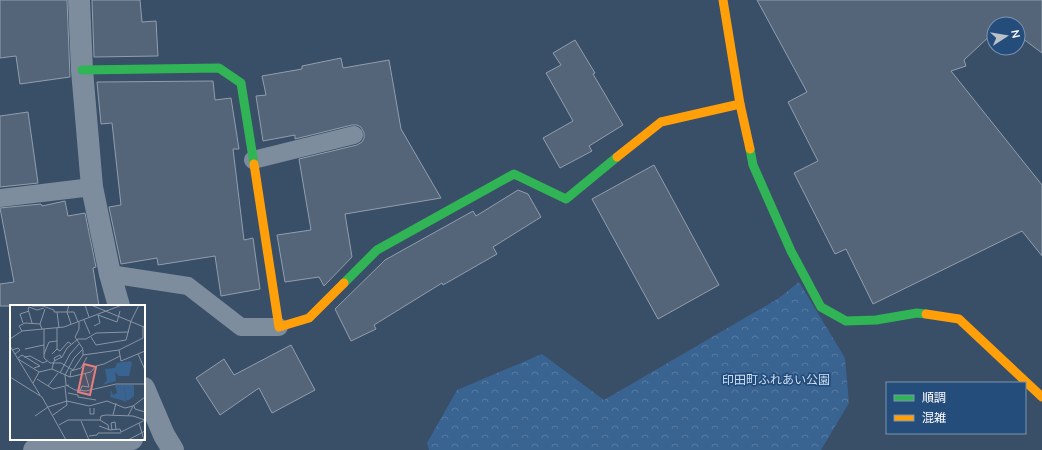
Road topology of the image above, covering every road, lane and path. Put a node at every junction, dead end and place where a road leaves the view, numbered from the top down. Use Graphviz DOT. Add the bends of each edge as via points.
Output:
graph roads {
  1 [pos="79,0"];
  2 [pos="723,0"];
  3 [pos="82,70"];
  4 [pos="740,104"];
  5 [pos="354,135"];
  6 [pos="253,160"];
  7 [pos="92,188"];
  8 [pos="0,198"];
  9 [pos="110,274"];
  10 [pos="119,305"];
  11 [pos="279,327"];
  12 [pos="145,391"];
  13 [pos="1042,397"];
  14 [pos="123,440"];
  15 [pos="160,441"];
  16 [pos="34,450"];
  1 -- 3 [label="street"];
  2 -- 4 [label="street"];
  3 -- 6 [label="street" via="218,68 241,83"];
  3 -- 7 [label="street"];
  4 -- 11 [label="street" via="661,122 566,199 514,174 376,250 308,318"];
  4 -- 13 [label="street" via="753,165 791,251 821,307 846,321 876,320 917,312 960,319"];
  5 -- 6 [label="lane"];
  6 -- 11 [label="street"];
  7 -- 8 [label="lane"];
  7 -- 9 [label="street"];
  9 -- 10 [label="street"];
  9 -- 11 [label="lane" via="188,286 241,328"];
  12 -- 15 [label="street"];
  14 -- 16 [label="street"];
}
